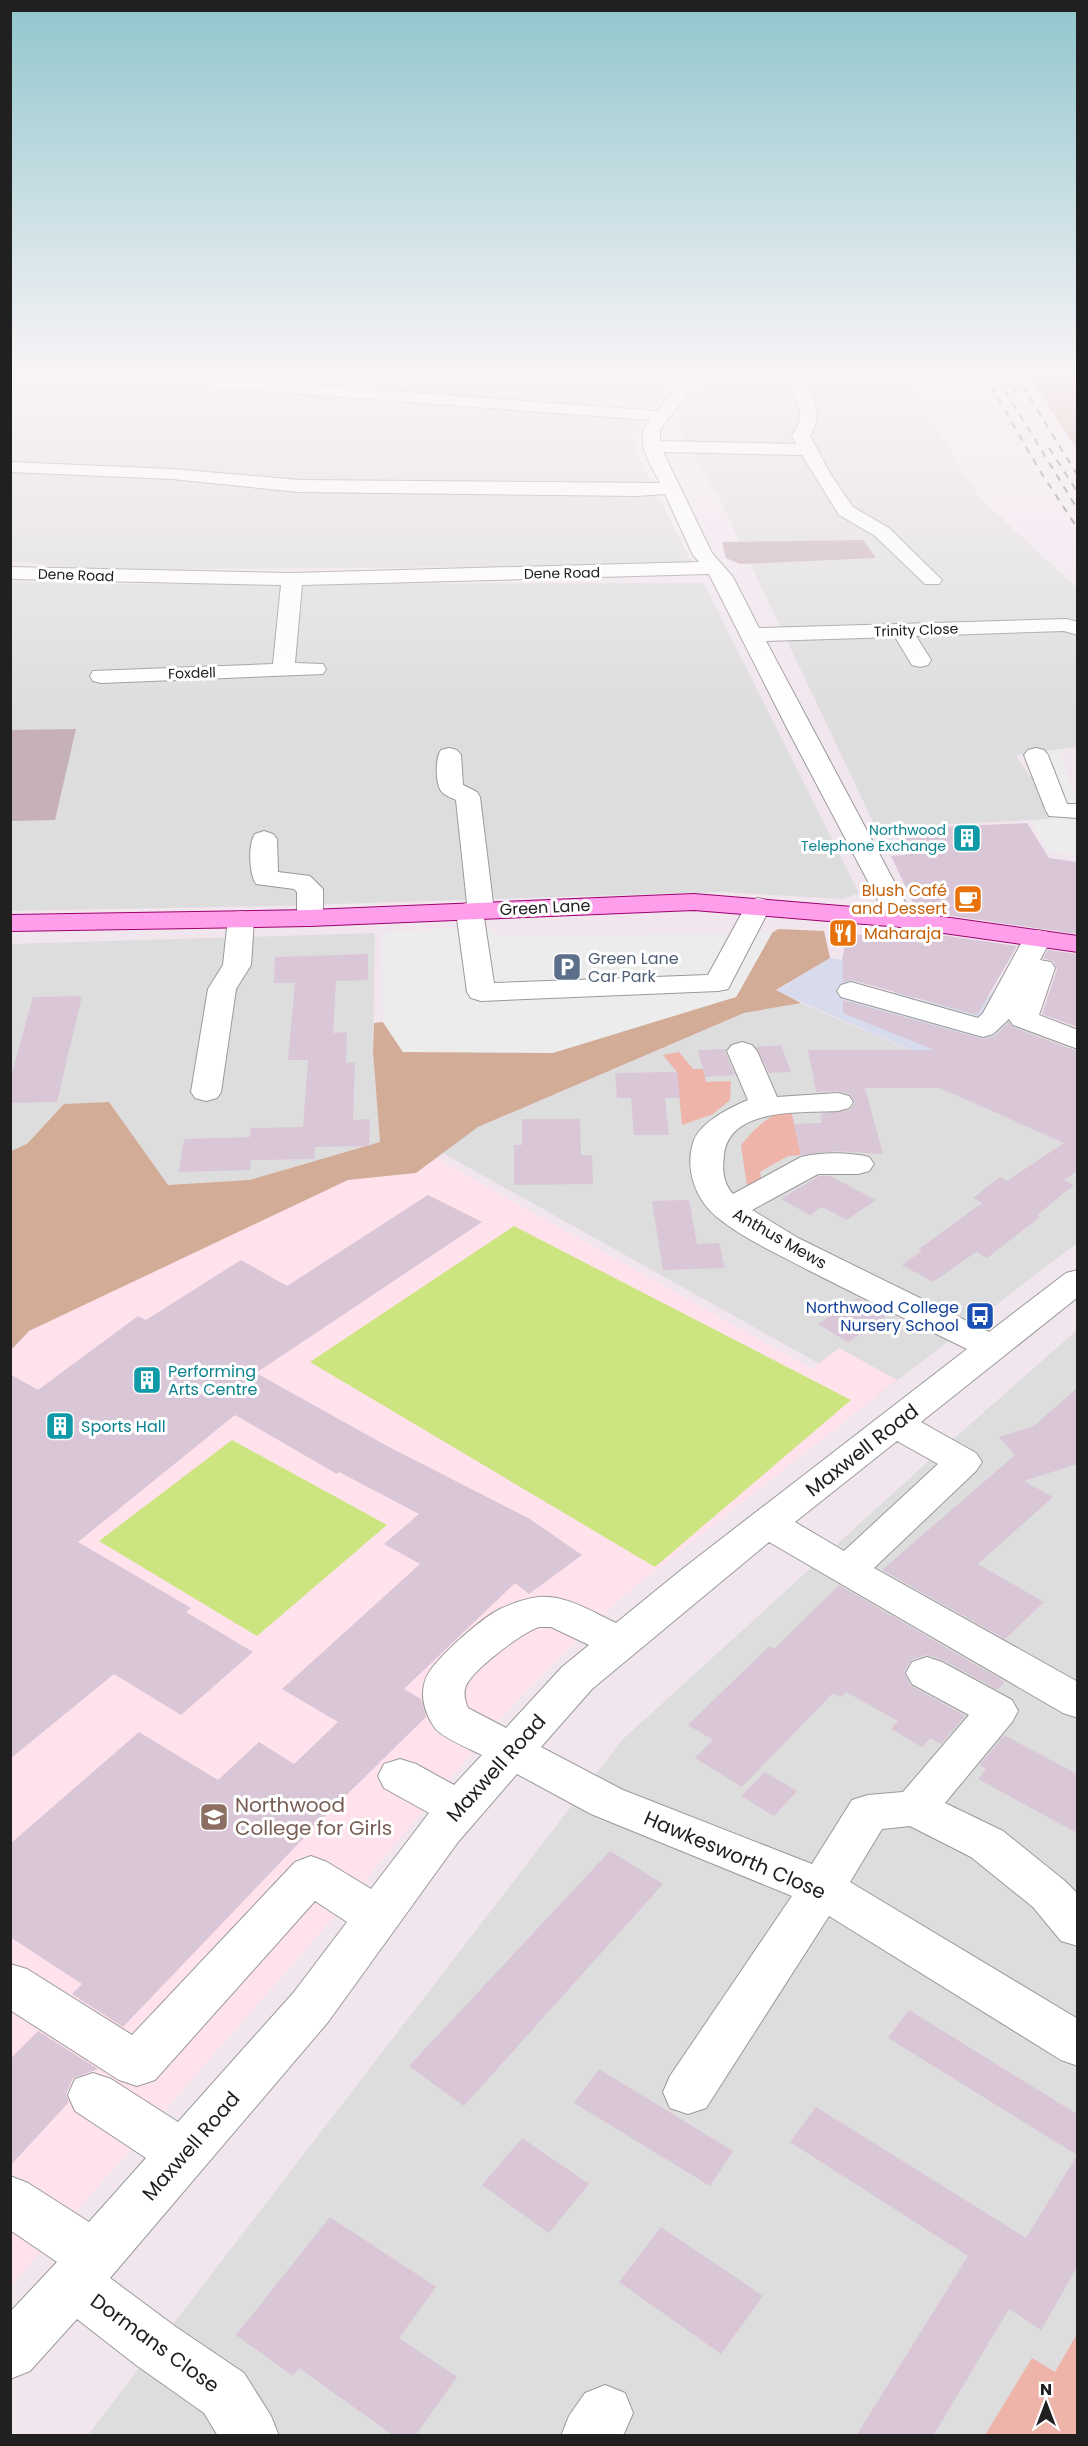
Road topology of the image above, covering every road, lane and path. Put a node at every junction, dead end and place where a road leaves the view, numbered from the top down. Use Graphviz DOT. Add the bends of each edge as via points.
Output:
graph roads {
  1 [pos="480,488"];
  2 [pos="668,488"];
  3 [pos="670,488"];
  4 [pos="831,488"];
  5 [pos="714,568"];
  6 [pos="10,573"];
  7 [pos="292,579"];
  8 [pos="932,580"];
  9 [pos="1077,629"];
  10 [pos="902,631"];
  11 [pos="753,635"];
  12 [pos="920,660"];
  13 [pos="315,669"];
  14 [pos="283,670"];
  15 [pos="101,676"];
  16 [pos="1036,755"];
  17 [pos="449,756"];
  18 [pos="1077,811"];
  19 [pos="264,839"];
  20 [pos="758,906"];
  21 [pos="310,918"];
  22 [pos="241,919"];
  23 [pos="474,919"];
  24 [pos="901,919"];
  25 [pos="10,923"];
  26 [pos="1055,941"];
  27 [pos="851,991"];
  28 [pos="1077,1040"];
  29 [pos="742,1051"];
  30 [pos="206,1092"];
  31 [pos="838,1102"];
  32 [pos="766,1107"];
  33 [pos="858,1164"];
  34 [pos="728,1210"];
  35 [pos="1077,1280"];
  36 [pos="992,1347"];
  37 [pos="896,1424"];
  38 [pos="768,1524"];
  39 [pos="847,1571"];
  40 [pos="620,1642"];
  41 [pos="927,1673"];
  42 [pos="1077,1702"];
  43 [pos="510,1751"];
  44 [pos="400,1776"];
  45 [pos="915,1808"];
  46 [pos="459,1809"];
  47 [pos="822,1888"];
  48 [pos="377,1917"];
  49 [pos="1077,1927"];
  50 [pos="10,1984"];
  51 [pos="1077,2045"];
  52 [pos="688,2092"];
  53 [pos="93,2095"];
  54 [pos="183,2154"];
  55 [pos="10,2200"];
  56 [pos="84,2270"];
  57 [pos="10,2352"];
  58 [pos="251,2436"];
  1 -- 2 [label="street"];
  3 -- 5 [label="street" via="703,555"];
  4 -- 8 [label="street" via="845,510 880,530"];
  5 -- 7 [label="street, Dene Road"];
  5 -- 11 [label="street" via="723,577"];
  6 -- 7 [label="street, Dene Road"];
  7 -- 14 [label="street"];
  9 -- 10 [label="street, Trinity Close" via="1066,626"];
  10 -- 11 [label="street, Trinity Close"];
  10 -- 12 [label="street"];
  11 -- 24 [label="street"];
  13 -- 14 [label="street, Foxdell"];
  14 -- 15 [label="street, Foxdell"];
  16 -- 18 [label="street" via="1058,811"];
  17 -- 23 [label="street" via="452,788 468,797"];
  19 -- 21 [label="street" via="265,878 301,882 310,889"];
  20 -- 23 [label="main road, Green Lane" via="694,902 604,904"];
  20 -- 23 [label="street" via="718,983 481,992"];
  20 -- 24 [label="main road, Green Lane"];
  21 -- 22 [label="main road, Green Lane"];
  21 -- 23 [label="main road, Green Lane"];
  22 -- 25 [label="main road, Green Lane"];
  22 -- 30 [label="street" via="237,965 222,989"];
  24 -- 26 [label="main road, Green Lane"];
  26 -- 27 [label="street" via="983,1028"];
  26 -- 28 [label="street" via="1023,1018"];
  29 -- 32 [label="street"];
  31 -- 32 [label="street, Anthus Mews"];
  32 -- 34 [label="street, Anthus Mews" via="757,1107 730,1120 710,1140 706,1164 710,1186"];
  33 -- 34 [label="street" via="812,1164"];
  34 -- 36 [label="street, Anthus Mews" via="786,1245"];
  35 -- 36 [label="street, Maxwell Road"];
  36 -- 37 [label="street, Maxwell Road"];
  37 -- 38 [label="street, Maxwell Road"];
  37 -- 39 [label="street" via="963,1462"];
  38 -- 39 [label="street"];
  38 -- 40 [label="street, Maxwell Road"];
  39 -- 42 [label="street"];
  40 -- 43 [label="street, Maxwell Road" via="577,1678"];
  40 -- 43 [label="street, Hawkesworth Close" via="556,1612 537,1612 514,1620 477,1648 446,1679 443,1699 451,1719"];
  41 -- 45 [label="street" via="997,1711"];
  43 -- 46 [label="street, Maxwell Road"];
  43 -- 47 [label="street, Hawkesworth Close" via="607,1802"];
  44 -- 46 [label="street"];
  45 -- 47 [label="street" via="868,1813"];
  45 -- 49 [label="street" via="987,1844 1048,1894"];
  46 -- 48 [label="street, Maxwell Road"];
  47 -- 51 [label="street, Hawkesworth Close"];
  47 -- 52 [label="street"];
  48 -- 50 [label="street" via="311,1875 137,2064"];
  48 -- 54 [label="street, Maxwell Road" via="311,2007"];
  53 -- 54 [label="street"];
  54 -- 56 [label="street, Maxwell Road"];
  55 -- 56 [label="street, Dormans Close"];
  56 -- 57 [label="street, Maxwell Road"];
  56 -- 58 [label="street, Dormans Close" via="156,2346 224,2393"];
}
